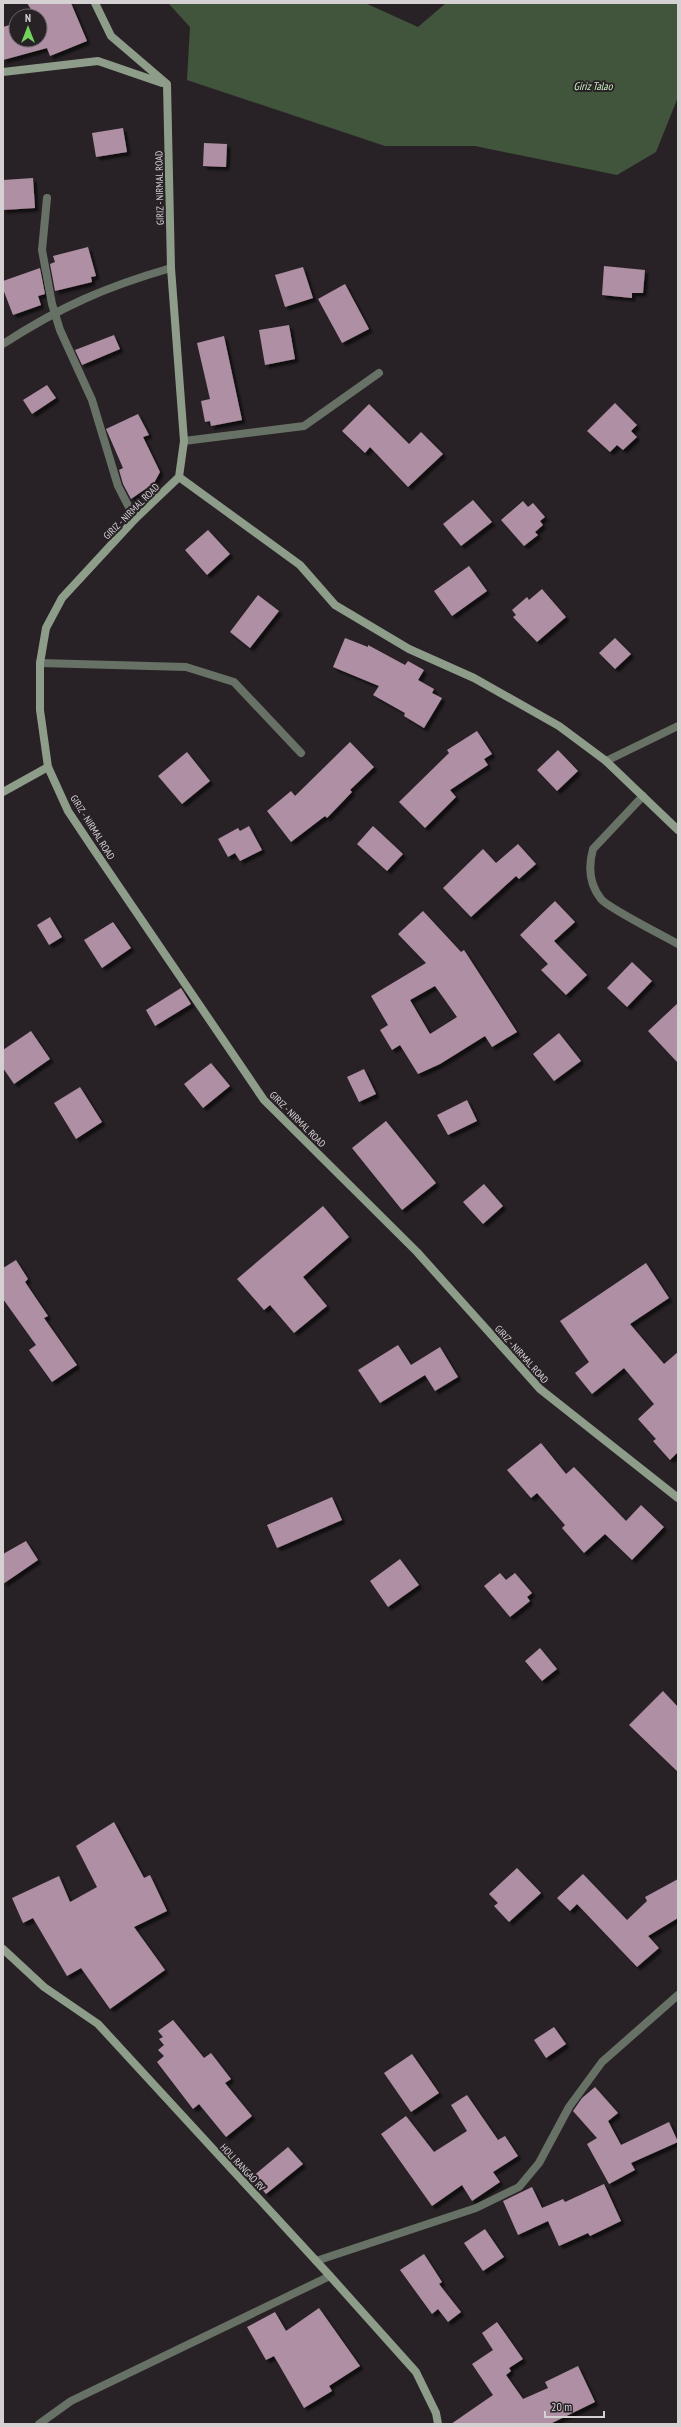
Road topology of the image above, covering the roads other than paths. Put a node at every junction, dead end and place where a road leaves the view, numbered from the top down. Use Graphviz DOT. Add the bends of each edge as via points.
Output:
graph roads {
  1 [pos="95,3"];
  2 [pos="3,72"];
  3 [pos="167,84"];
  4 [pos="47,198"];
  5 [pos="171,268"];
  6 [pos="54,312"];
  7 [pos="3,344"];
  8 [pos="379,372"];
  9 [pos="184,441"];
  10 [pos="179,477"];
  11 [pos="135,518"];
  12 [pos="40,663"];
  13 [pos="678,726"];
  14 [pos="301,753"];
  15 [pos="606,761"];
  16 [pos="48,767"];
  17 [pos="3,792"];
  18 [pos="643,796"];
  19 [pos="678,830"];
  20 [pos="678,944"];
  21 [pos="678,1498"];
  22 [pos="3,1949"];
  23 [pos="678,1995"];
  24 [pos="316,2261"];
  25 [pos="330,2276"];
  26 [pos="39,2424"];
  27 [pos="438,2424"];
  1 -- 3 [label="main road" via="111,36"];
  2 -- 3 [label="main road" via="98,61"];
  3 -- 5 [label="main road, GIRIZ - NIRMAL ROAD"];
  4 -- 6 [label="street" via="42,250"];
  5 -- 6 [label="street" via="99,291"];
  5 -- 9 [label="main road, GIRIZ - NIRMAL ROAD"];
  6 -- 7 [label="street"];
  6 -- 11 [label="street" via="92,400 118,486"];
  8 -- 9 [label="street" via="304,426"];
  9 -- 10 [label="main road, GIRIZ - NIRMAL ROAD"];
  10 -- 11 [label="main road, GIRIZ - NIRMAL ROAD"];
  10 -- 15 [label="main road" via="300,565 335,605 409,649 474,678 559,726"];
  11 -- 12 [label="main road, GIRIZ - NIRMAL ROAD" via="62,598 46,628"];
  12 -- 14 [label="street" via="186,667 234,682"];
  12 -- 16 [label="main road, GIRIZ - NIRMAL ROAD" via="40,710"];
  13 -- 15 [label="street"];
  15 -- 18 [label="main road"];
  16 -- 17 [label="main road"];
  16 -- 21 [label="main road, GIRIZ - NIRMAL ROAD" via="72,817 264,1100 417,1252 540,1389"];
  18 -- 19 [label="main road"];
  18 -- 20 [label="street" via="593,850 590,860 591,881 601,900"];
  22 -- 24 [label="main road, HOLI RANGAO RV" via="44,1987 98,2024"];
  23 -- 24 [label="street" via="602,2062 569,2107 539,2163 519,2187 476,2208"];
  24 -- 25 [label="main road, HOLI RANGAO RV"];
  25 -- 26 [label="street" via="71,2401"];
  25 -- 27 [label="main road, HOLI RANGAO RV" via="416,2372 436,2413"];
}
